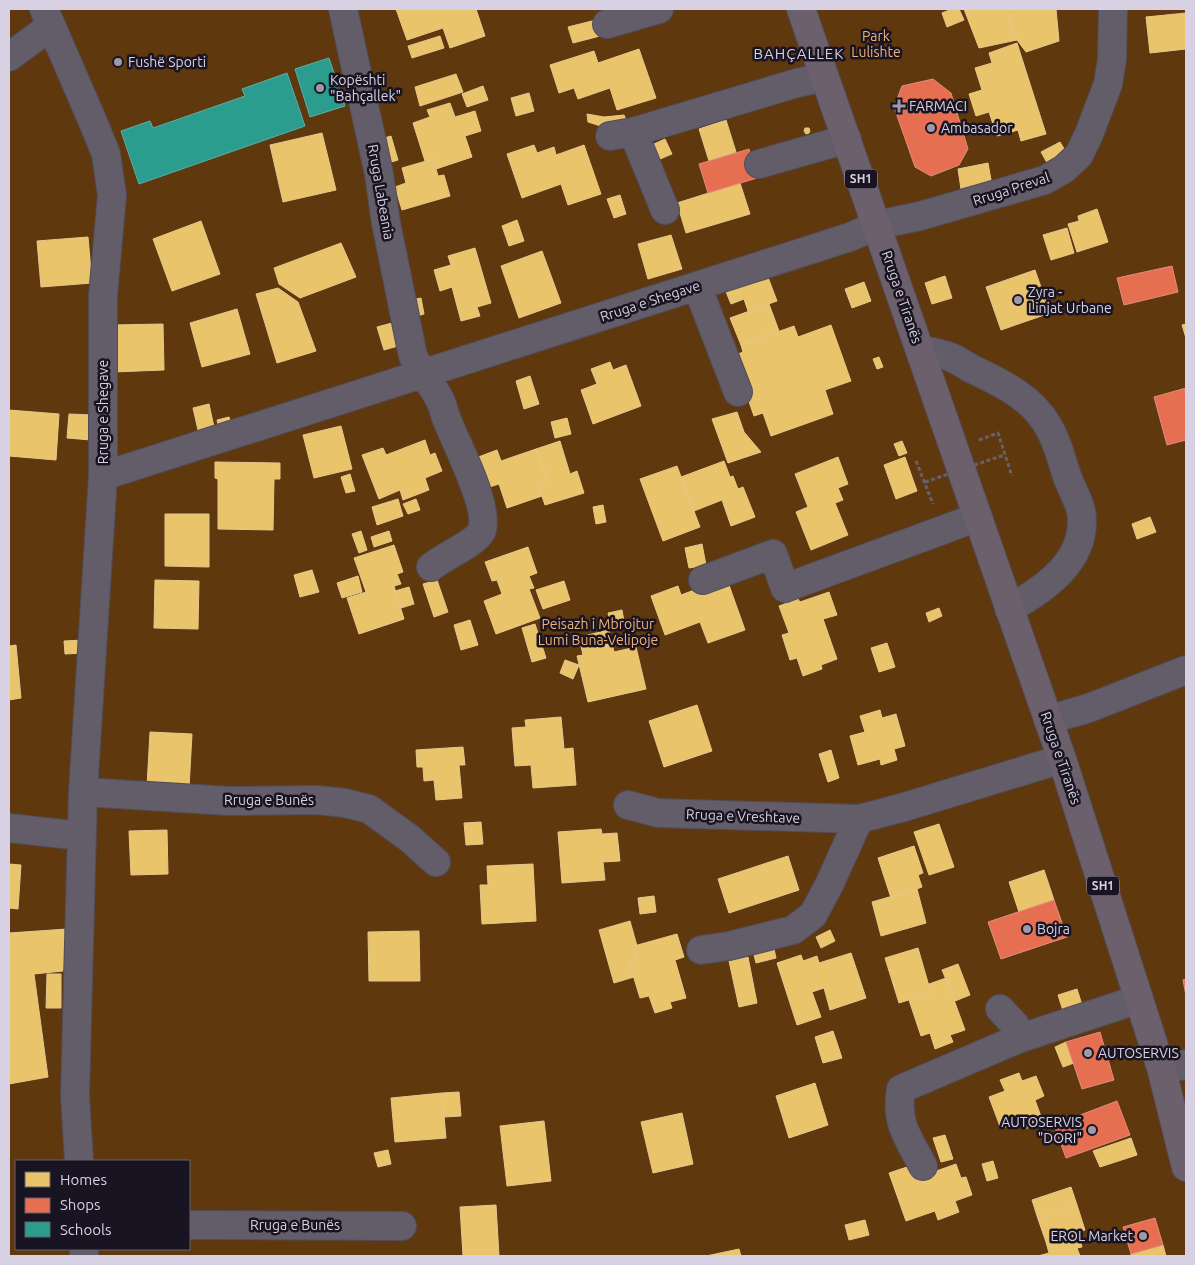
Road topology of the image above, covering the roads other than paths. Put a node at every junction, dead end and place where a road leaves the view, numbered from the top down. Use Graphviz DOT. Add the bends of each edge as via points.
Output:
graph roads {
  1 [pos="344,9"];
  2 [pos="659,9"];
  3 [pos="801,9"];
  4 [pos="1113,9"];
  5 [pos="47,18"];
  6 [pos="607,24"];
  7 [pos="9,57"];
  8 [pos="824,77"];
  9 [pos="847,139"];
  10 [pos="759,164"];
  11 [pos="665,210"];
  12 [pos="877,225"];
  13 [pos="697,286"];
  14 [pos="920,349"];
  15 [pos="422,374"];
  16 [pos="738,392"];
  17 [pos="104,476"];
  18 [pos="978,517"];
  19 [pos="431,567"];
  20 [pos="703,580"];
  21 [pos="1009,609"];
  22 [pos="1186,670"];
  23 [pos="1048,720"];
  24 [pos="1062,759"];
  25 [pos="83,792"];
  26 [pos="628,805"];
  27 [pos="859,819"];
  28 [pos="9,828"];
  29 [pos="81,836"];
  30 [pos="436,862"];
  31 [pos="701,950"];
  32 [pos="1139,1000"];
  33 [pos="1000,1009"];
  34 [pos="1018,1039"];
  35 [pos="1174,1068"];
  36 [pos="79,1160"];
  37 [pos="923,1166"];
  38 [pos="1186,1167"];
  39 [pos="190,1225"];
  40 [pos="402,1226"];
  1 -- 15 [label="street, Rruga Labeania" via="413,356"];
  2 -- 6 [label="street"];
  3 -- 8 [label="main road, Rruga e Tiranës / SH1"];
  4 -- 12 [label="street, Rruga Preval" via="1108,84 1079,155 1064,169 1045,180"];
  5 -- 7 [label="street"];
  5 -- 17 [label="street, Rruga e Shegave" via="106,154 112,195 102,296"];
  8 -- 9 [label="main road, Rruga e Tiranës / SH1"];
  8 -- 11 [label="street" via="621,134"];
  9 -- 10 [label="street"];
  9 -- 12 [label="main road, Rruga e Tiranës / SH1"];
  12 -- 13 [label="street, Rruga e Shegave" via="850,237"];
  12 -- 14 [label="main road, Rruga e Tiranës / SH1"];
  13 -- 15 [label="street, Rruga e Shegave"];
  13 -- 16 [label="street"];
  14 -- 18 [label="main road, Rruga e Tiranës / SH1"];
  14 -- 21 [label="street" via="952,357 1005,385 1030,403 1054,437 1069,482 1078,498 1082,524 1072,557 1040,590"];
  15 -- 17 [label="street, Rruga e Shegave"];
  15 -- 19 [label="street" via="441,400 475,486 483,523 481,532 467,544"];
  17 -- 25 [label="street"];
  18 -- 20 [label="street" via="785,588 772,554"];
  18 -- 21 [label="main road, Rruga e Tiranës / SH1"];
  21 -- 23 [label="main road, Rruga e Tiranës / SH1"];
  22 -- 23 [label="street" via="1089,708"];
  23 -- 24 [label="main road, Rruga e Tiranës / SH1"];
  24 -- 27 [label="street, Rruga e Vreshtave"];
  24 -- 32 [label="main road, Rruga e Tiranës / SH1"];
  25 -- 29 [label="street"];
  25 -- 30 [label="street, Rruga e Bunës" via="230,801 317,800 345,803 369,809"];
  26 -- 27 [label="street, Rruga e Vreshtave" via="658,814"];
  27 -- 31 [label="street" via="813,915 793,930"];
  28 -- 29 [label="street"];
  29 -- 36 [label="street" via="75,1096"];
  32 -- 34 [label="street"];
  32 -- 35 [label="main road, Rruga e Tiranës / SH1"];
  33 -- 34 [label="street" via="1015,1025"];
  34 -- 37 [label="street" via="901,1089 899,1115"];
  35 -- 38 [label="main road, Rruga e Tiranës / SH1"];
  39 -- 40 [label="street, Rruga e Bunës"];
}
